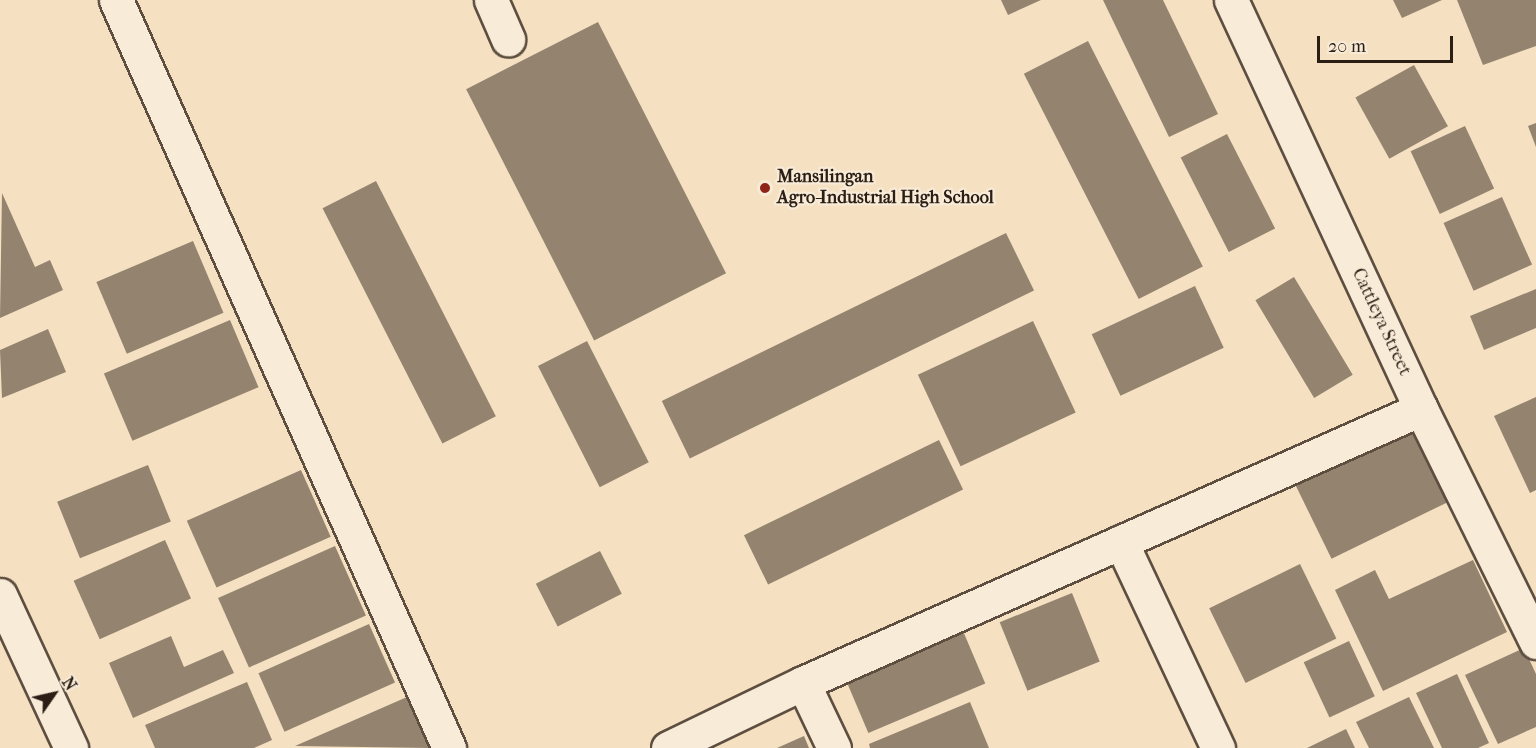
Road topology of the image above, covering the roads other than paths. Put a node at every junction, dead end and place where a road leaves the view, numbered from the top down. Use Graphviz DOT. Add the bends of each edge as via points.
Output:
graph roads {
  1 [pos="116,0"];
  2 [pos="491,0"];
  3 [pos="1231,0"];
  4 [pos="508,39"];
  5 [pos="1421,409"];
  6 [pos="1121,542"];
  7 [pos="0,595"];
  8 [pos="1536,642"];
  9 [pos="803,683"];
  10 [pos="71,748"];
  11 [pos="449,748"];
  12 [pos="668,748"];
  13 [pos="834,748"];
  14 [pos="1218,748"];
  1 -- 11 [label="street"];
  2 -- 4 [label="street"];
  3 -- 5 [label="street, Cattleya Street"];
  5 -- 6 [label="street"];
  5 -- 8 [label="street, Cattleya Street"];
  6 -- 9 [label="street"];
  6 -- 14 [label="street"];
  7 -- 10 [label="street"];
  9 -- 12 [label="street"];
  9 -- 13 [label="street"];
}
